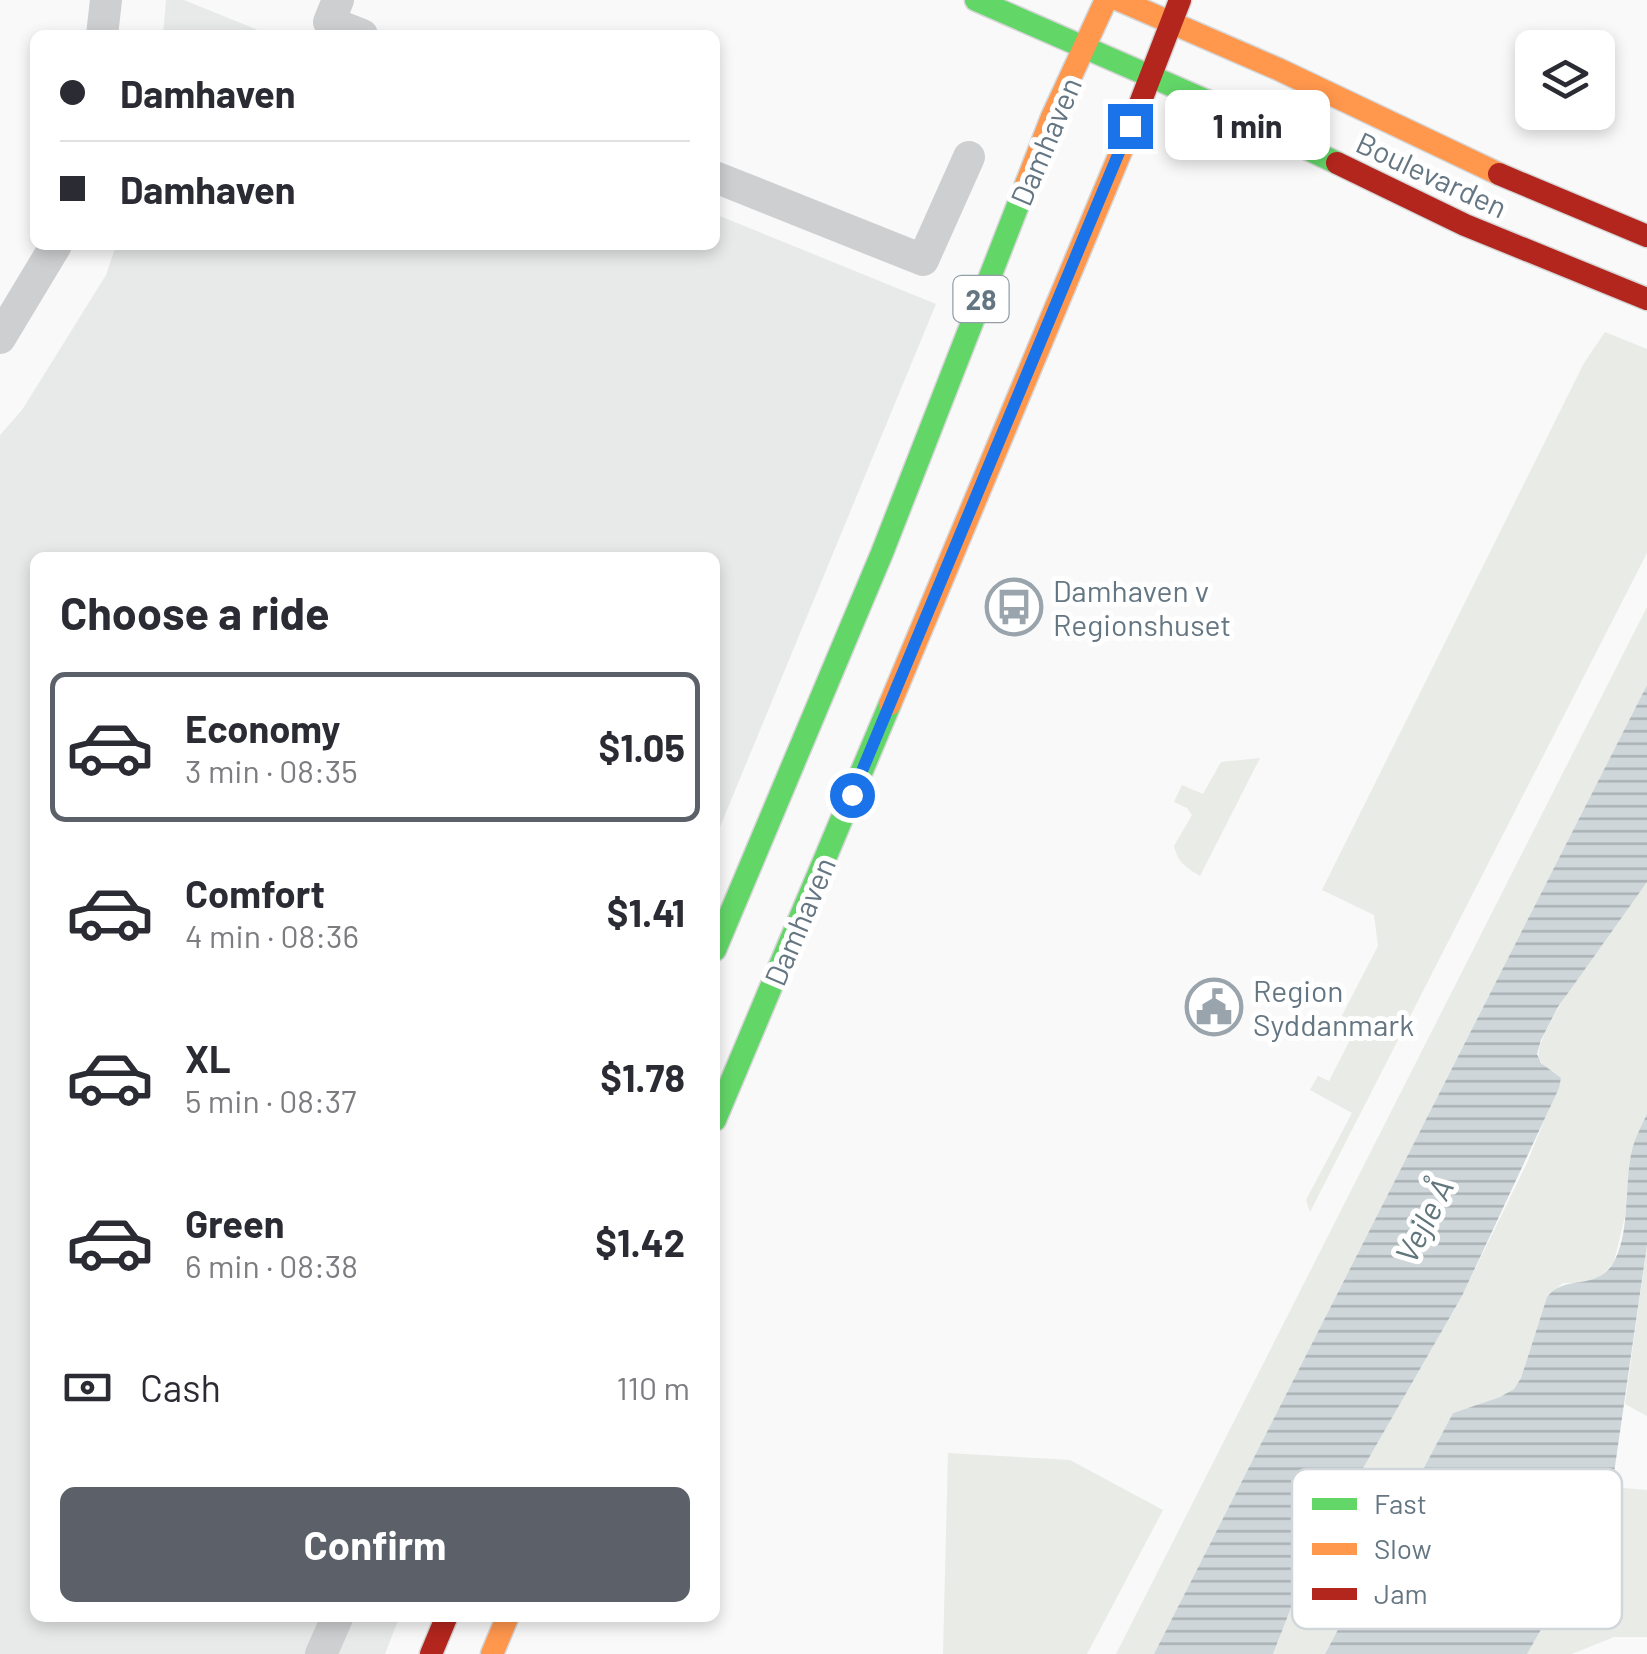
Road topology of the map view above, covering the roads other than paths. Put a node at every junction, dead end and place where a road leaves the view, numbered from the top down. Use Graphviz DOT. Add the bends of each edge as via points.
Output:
graph roads {
  1 [pos="106,0"];
  2 [pos="338,0"];
  3 [pos="976,0"];
  4 [pos="1106,0"];
  5 [pos="1119,0"];
  6 [pos="1180,0"];
  7 [pos="1171,22"];
  8 [pos="103,30"];
  9 [pos="349,30"];
  10 [pos="1085,48"];
  11 [pos="1150,76"];
  12 [pos="970,157"];
  13 [pos="720,179"];
  14 [pos="1647,236"];
  15 [pos="53,250"];
  16 [pos="1647,299"];
  17 [pos="0,338"];
  18 [pos="720,938"];
  19 [pos="720,1108"];
  20 [pos="335,1622"];
  21 [pos="444,1622"];
  22 [pos="505,1622"];
  23 [pos="321,1654"];
  24 [pos="432,1654"];
  25 [pos="492,1654"];
  1 -- 8 [label="street"];
  2 -- 9 [label="street" via="329,22"];
  3 -- 10 [label="main road, Boulevarden"];
  4 -- 10 [label="main road, Damhaven / 28"];
  5 -- 7 [label="main road, Boulevarden"];
  6 -- 7 [label="main road, Damhaven / 28"];
  7 -- 11 [label="main road, Damhaven / 28"];
  7 -- 14 [label="main road, Boulevarden"];
  10 -- 11 [label="main road, Boulevarden"];
  10 -- 18 [label="main road, Damhaven / 28"];
  11 -- 16 [label="main road, Boulevarden" via="1465,225"];
  11 -- 19 [label="main road, Damhaven / 28"];
  12 -- 13 [label="street" via="923,260"];
  15 -- 17 [label="street"];
  20 -- 23 [label="street"];
  21 -- 24 [label="main road"];
  22 -- 25 [label="main road"];
}
